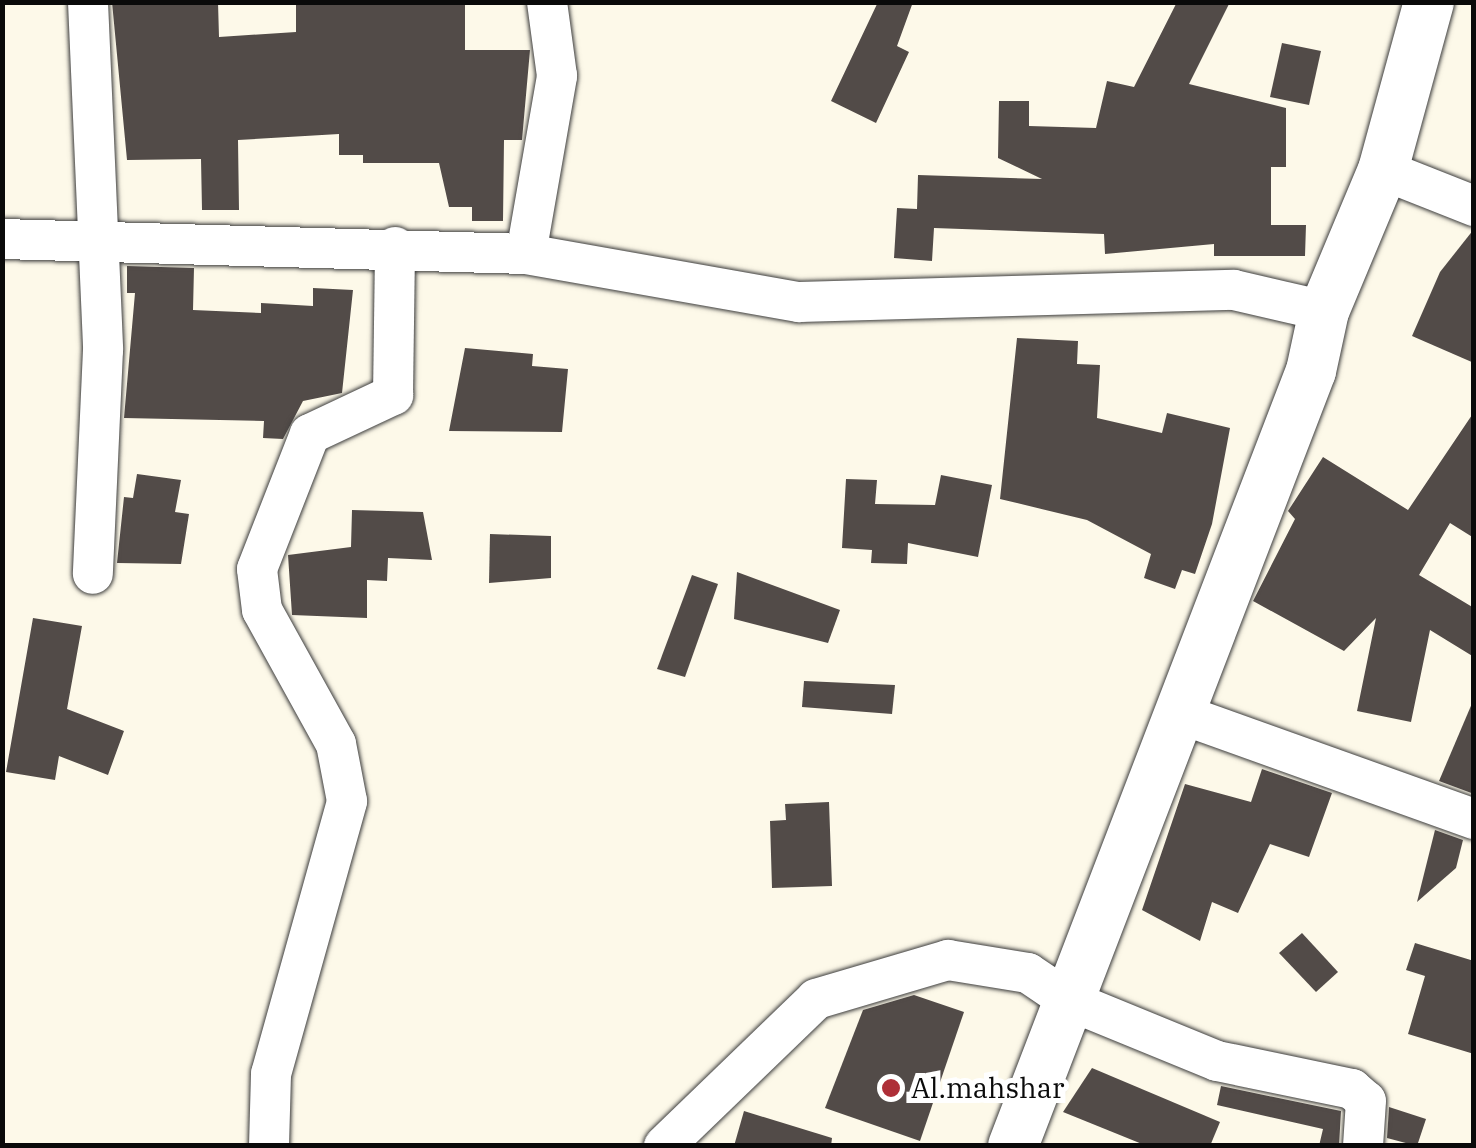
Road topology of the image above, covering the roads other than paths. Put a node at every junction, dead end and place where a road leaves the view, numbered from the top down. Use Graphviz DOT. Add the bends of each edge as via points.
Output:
graph roads {
  1 [pos="88,2"];
  2 [pos="547,2"];
  3 [pos="1428,2"];
  4 [pos="1383,170"];
  5 [pos="1474,206"];
  6 [pos="2,239"];
  7 [pos="96,242"];
  8 [pos="395,247"];
  9 [pos="526,254"];
  10 [pos="1324,311"];
  11 [pos="93,574"];
  12 [pos="1178,713"];
  13 [pos="1474,818"];
  14 [pos="1068,1000"];
  15 [pos="269,1146"];
  16 [pos="664,1146"];
  17 [pos="1013,1146"];
  18 [pos="1364,1146"];
  1 -- 7 [label="street"];
  2 -- 9 [label="street" via="557,76"];
  3 -- 4 [label="street"];
  4 -- 5 [label="street"];
  4 -- 10 [label="street"];
  6 -- 7 [label="street"];
  7 -- 8 [label="street"];
  7 -- 11 [label="street" via="103,350"];
  8 -- 9 [label="street"];
  8 -- 15 [label="street" via="394,395 310,434 257,569 262,610 336,744 347,801 271,1074"];
  9 -- 10 [label="street" via="799,302 1234,290"];
  10 -- 12 [label="street" via="1311,371"];
  12 -- 13 [label="street"];
  12 -- 14 [label="street"];
  14 -- 16 [label="street" via="1028,973 986,962 854,982 776,1032"];
  14 -- 17 [label="street"];
  14 -- 18 [label="street" via="1217,1060 1352,1089 1366,1101"];
}
